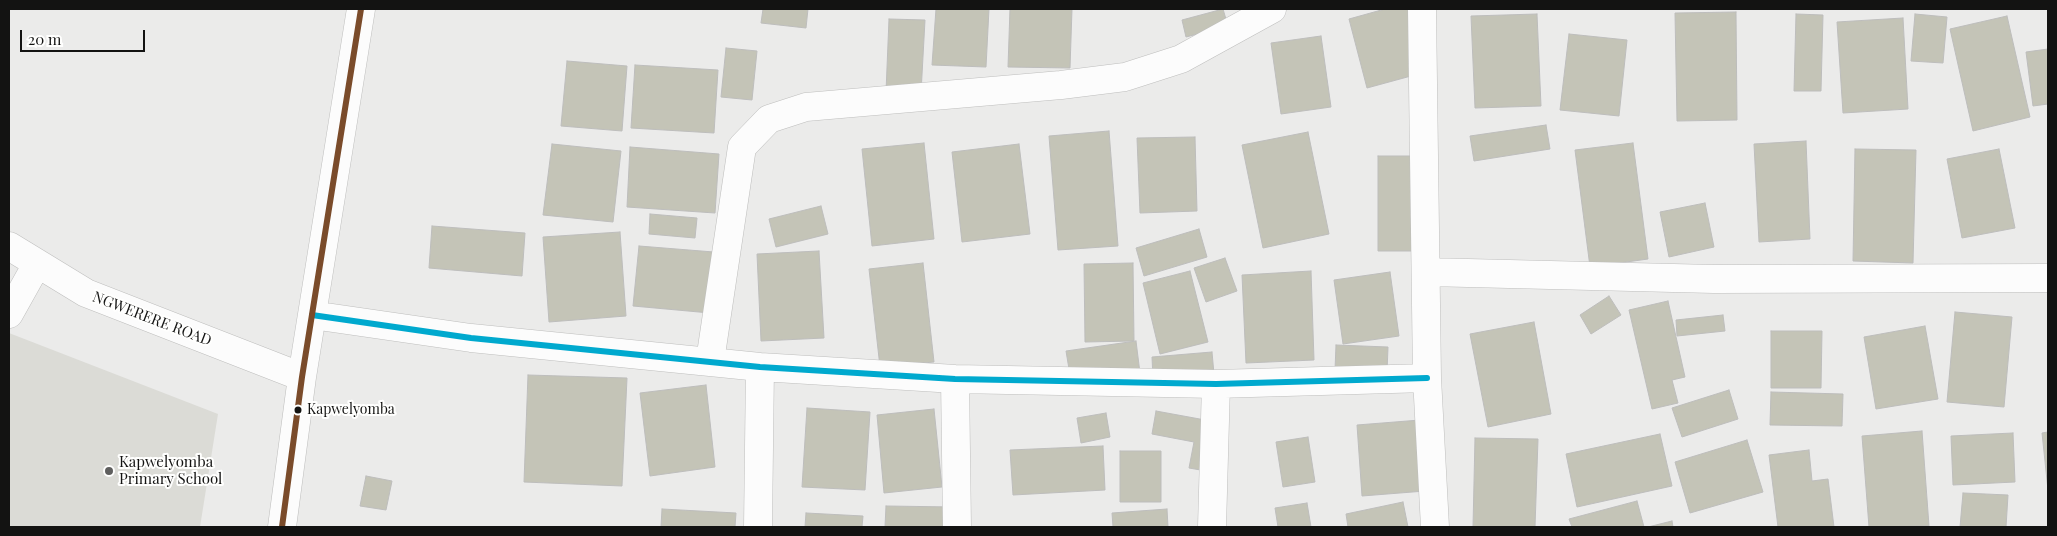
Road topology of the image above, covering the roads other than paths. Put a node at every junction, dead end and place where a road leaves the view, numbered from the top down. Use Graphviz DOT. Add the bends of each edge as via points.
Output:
graph roads {
  1 [pos="361,9"];
  2 [pos="1272,9"];
  3 [pos="1422,9"];
  4 [pos="9,246"];
  5 [pos="37,264"];
  6 [pos="1427,272"];
  7 [pos="2048,278"];
  8 [pos="9,314"];
  9 [pos="312,315"];
  10 [pos="710,361"];
  11 [pos="760,367"];
  12 [pos="302,378"];
  13 [pos="955,378"];
  14 [pos="1427,378"];
  15 [pos="1216,384"];
  16 [pos="282,527"];
  17 [pos="758,527"];
  18 [pos="958,527"];
  19 [pos="1212,527"];
  20 [pos="1435,527"];
  1 -- 9 [label="street"];
  2 -- 10 [label="street" via="1181,59 1125,77 1061,86 806,107 769,119 742,147"];
  3 -- 6 [label="street"];
  4 -- 5 [label="street, NGWERERE ROAD"];
  5 -- 8 [label="street"];
  5 -- 12 [label="street, NGWERERE ROAD" via="86,293"];
  6 -- 7 [label="street" via="1714,279"];
  6 -- 14 [label="street"];
  9 -- 10 [label="street" via="471,338"];
  9 -- 12 [label="street"];
  10 -- 11 [label="street"];
  11 -- 13 [label="street"];
  11 -- 17 [label="street"];
  12 -- 16 [label="street"];
  13 -- 15 [label="street"];
  13 -- 18 [label="street"];
  14 -- 15 [label="street"];
  14 -- 20 [label="street"];
  15 -- 19 [label="street"];
}
